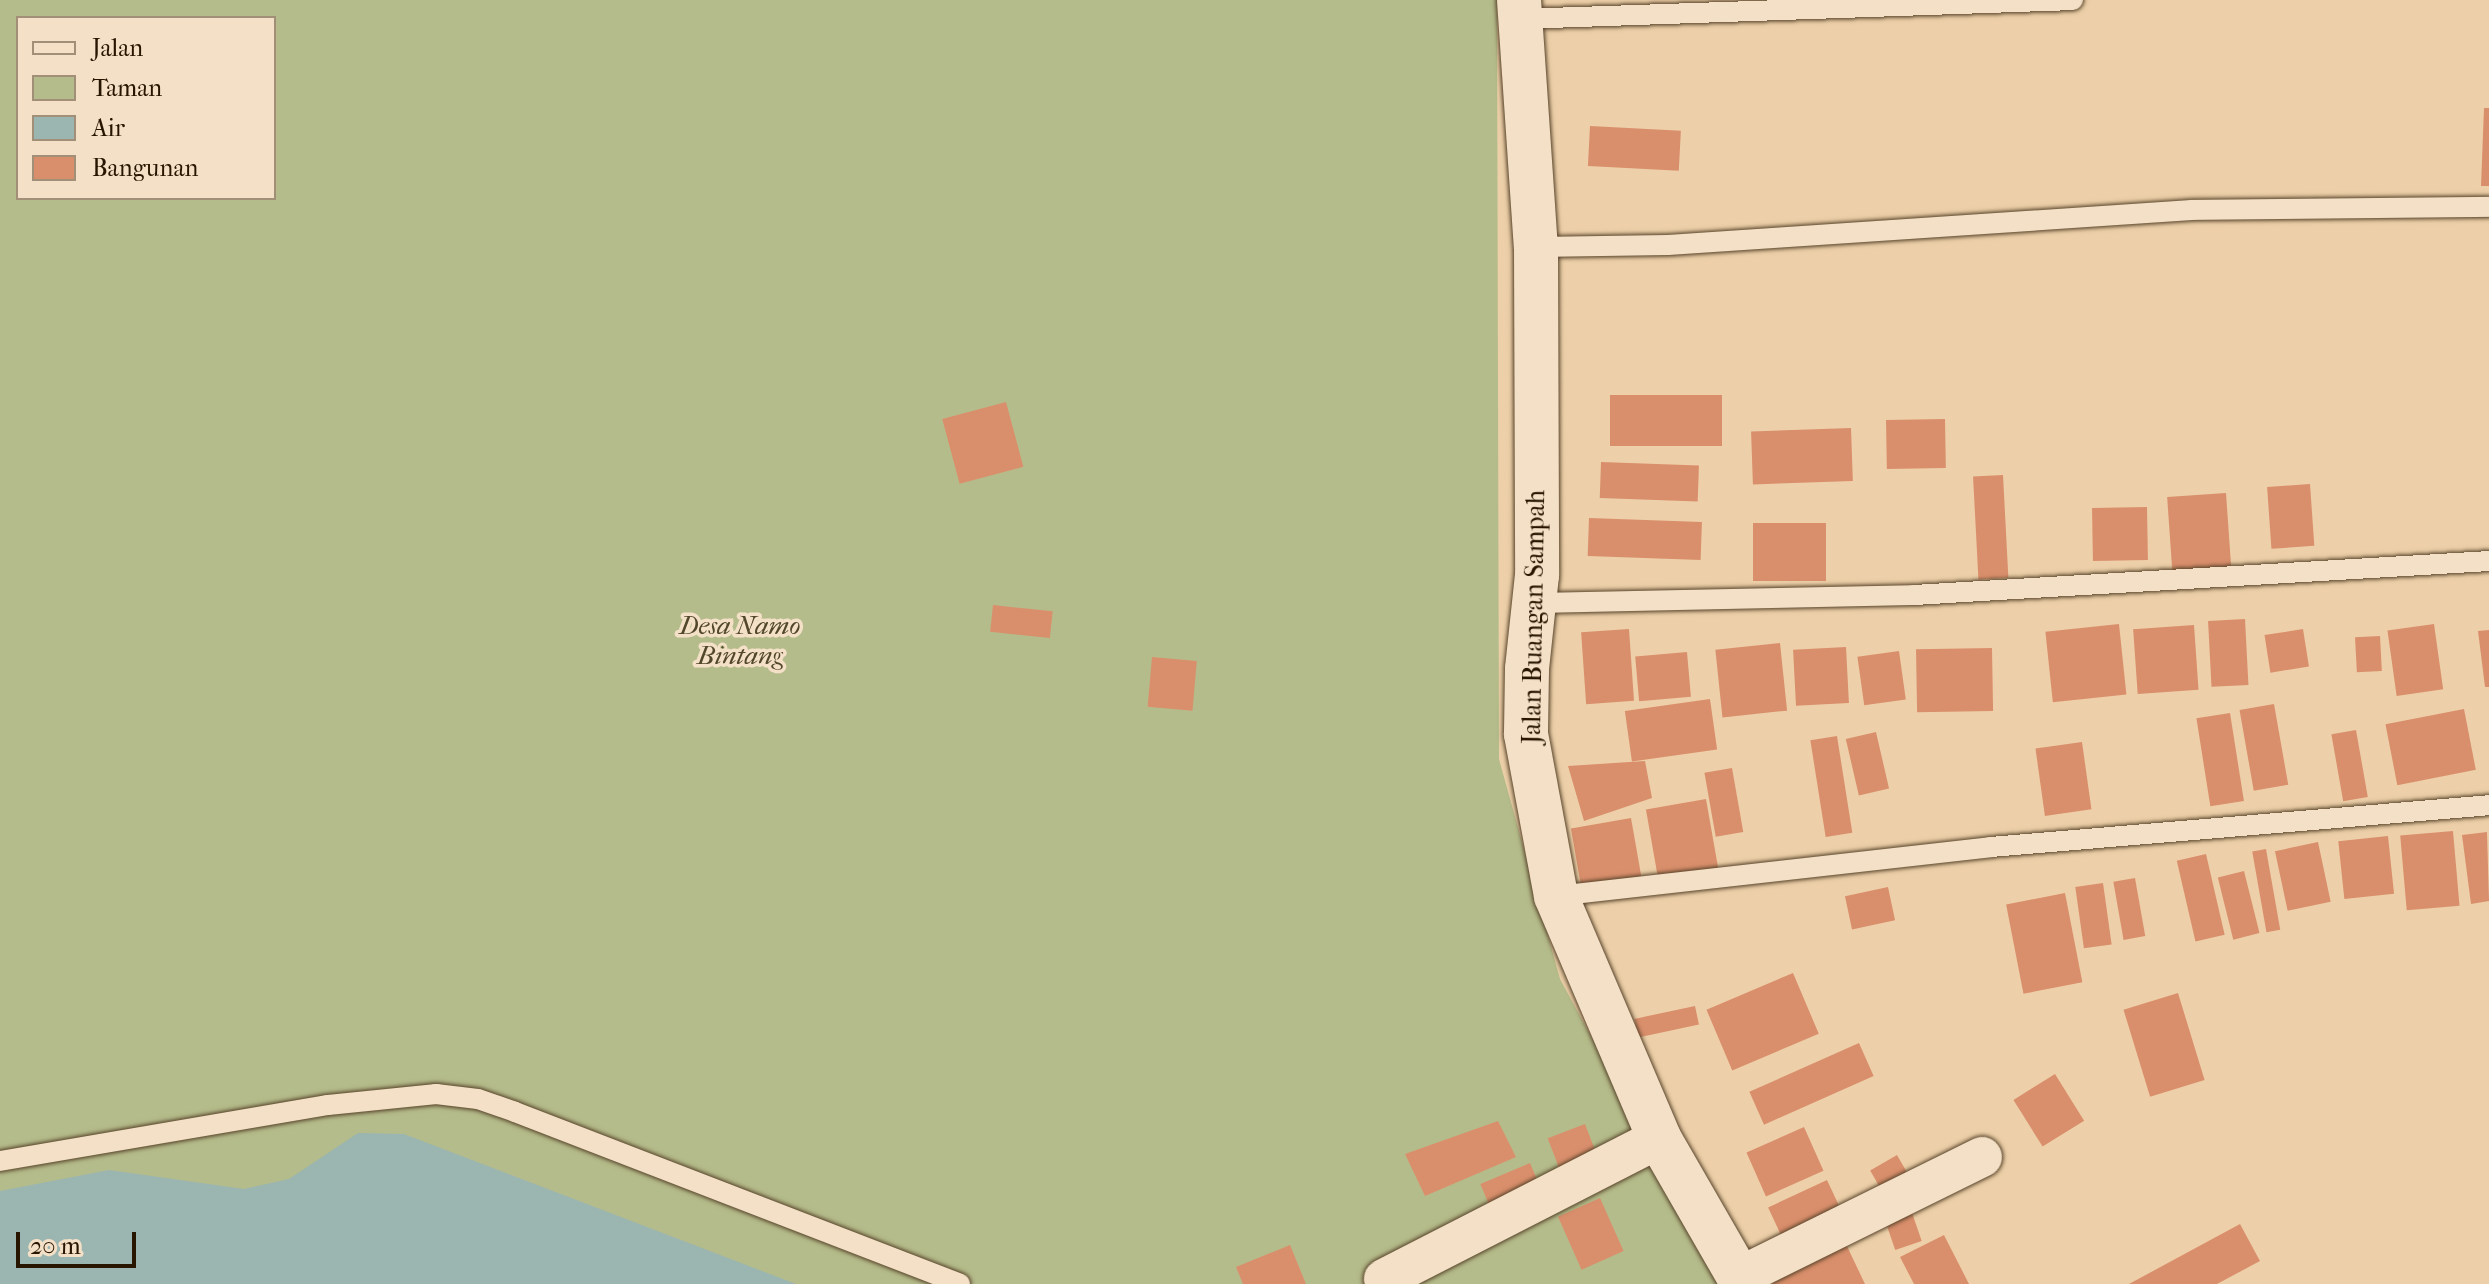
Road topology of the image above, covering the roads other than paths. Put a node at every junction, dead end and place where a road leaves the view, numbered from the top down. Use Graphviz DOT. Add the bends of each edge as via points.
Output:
graph roads {
  1 [pos="2073,0"];
  2 [pos="1519,10"];
  3 [pos="2489,207"];
  4 [pos="1536,247"];
  5 [pos="2489,561"];
  6 [pos="1536,603"];
  7 [pos="2489,805"];
  8 [pos="1556,896"];
  9 [pos="1659,1138"];
  10 [pos="1982,1157"];
  11 [pos="0,1161"];
  12 [pos="1384,1279"];
  13 [pos="1741,1281"];
  14 [pos="960,1284"];
  1 -- 2 [label="lane"];
  2 -- 4 [label="street, Jalan Buangan Sampah"];
  3 -- 4 [label="lane" via="2192,210 1668,245"];
  4 -- 6 [label="street, Jalan Buangan Sampah"];
  5 -- 6 [label="lane" via="1914,595"];
  6 -- 8 [label="street, Jalan Buangan Sampah" via="1526,734"];
  7 -- 8 [label="lane" via="1991,847"];
  8 -- 9 [label="street, Jalan Buangan Sampah"];
  9 -- 12 [label="street"];
  9 -- 13 [label="street, Jalan Buangan Sampah"];
  10 -- 13 [label="street"];
  11 -- 14 [label="lane" via="328,1105 436,1094 478,1099"];
}
